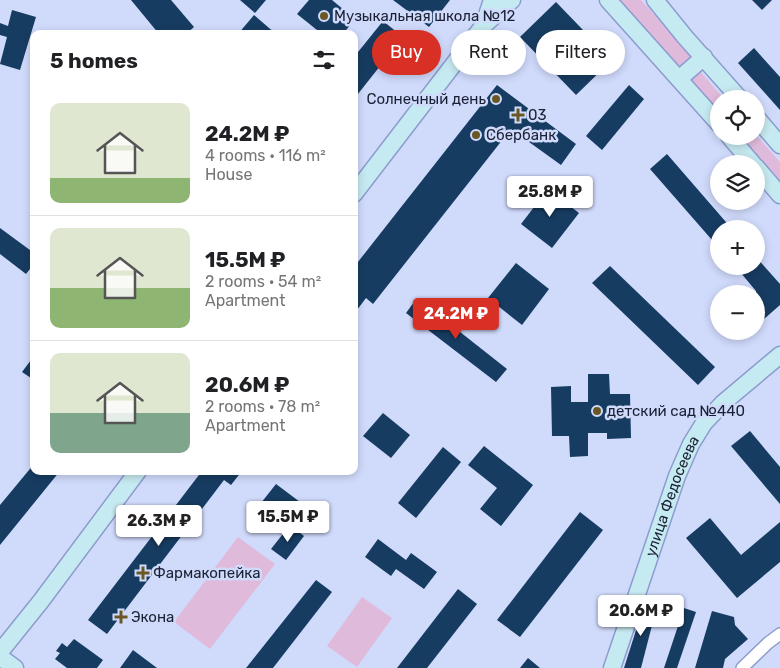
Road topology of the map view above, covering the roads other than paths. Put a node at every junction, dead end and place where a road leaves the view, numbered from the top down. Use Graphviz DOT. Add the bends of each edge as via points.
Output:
graph roads {
  1 [pos="492,0"];
  2 [pos="512,0"];
  3 [pos="608,0"];
  4 [pos="655,0"];
  5 [pos="483,26"];
  6 [pos="704,57"];
  7 [pos="679,79"];
  8 [pos="732,90"];
  9 [pos="710,114"];
  10 [pos="765,127"];
  11 [pos="780,144"];
  12 [pos="737,145"];
  13 [pos="745,155"];
  14 [pos="765,178"];
  15 [pos="358,189"];
  16 [pos="780,195"];
  17 [pos="780,354"];
  18 [pos="135,475"];
  19 [pos="780,634"];
  20 [pos="0,652"];
  21 [pos="0,656"];
  22 [pos="15,668"];
  23 [pos="612,668"];
  24 [pos="742,668"];
  1 -- 5 [label="main road"];
  2 -- 5 [label="main road"];
  3 -- 7 [label="main road"];
  4 -- 6 [label="main road"];
  5 -- 15 [label="main road"];
  6 -- 7 [label="main road"];
  6 -- 8 [label="main road"];
  7 -- 9 [label="main road"];
  10 -- 11 [label="main road"];
  12 -- 13 [label="main road"];
  14 -- 16 [label="main road"];
  17 -- 23 [label="main road, улица Федосеева" via="723,403 704,423 691,444 677,476"];
  18 -- 20 [label="main road"];
  19 -- 24 [label="street"];
  21 -- 22 [label="main road"];
}
